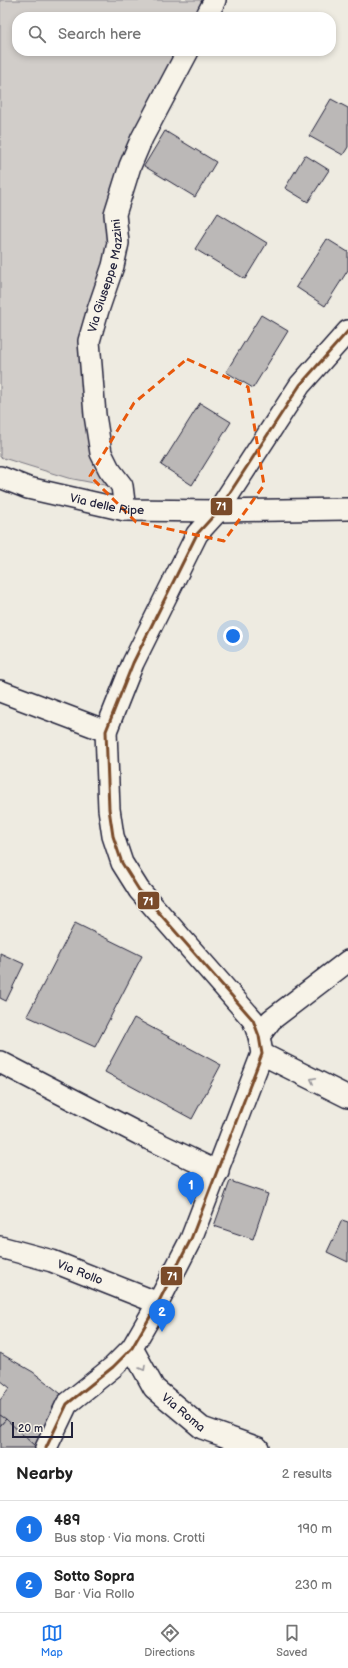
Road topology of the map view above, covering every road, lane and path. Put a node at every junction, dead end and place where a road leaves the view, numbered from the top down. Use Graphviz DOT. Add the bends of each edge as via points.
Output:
graph roads {
  1 [pos="215,0"];
  2 [pos="209,12"];
  3 [pos="185,56"];
  4 [pos="348,331"];
  5 [pos="0,477"];
  6 [pos="348,509"];
  7 [pos="125,510"];
  8 [pos="218,511"];
  9 [pos="0,690"];
  10 [pos="106,731"];
  11 [pos="348,961"];
  12 [pos="261,1045"];
  13 [pos="0,1062"];
  14 [pos="348,1097"];
  15 [pos="218,1172"];
  16 [pos="0,1247"];
  17 [pos="158,1303"];
  18 [pos="132,1348"];
  19 [pos="46,1448"];
  20 [pos="258,1448"];
  1 -- 2 [label="street"];
  3 -- 7 [label="street, Via Giuseppe Mazzini" via="130,166 115,214 118,243 113,266 89,341 101,453 122,486"];
  4 -- 8 [label="street" via="300,385"];
  5 -- 7 [label="street, Via delle Ripe" via="28,488"];
  6 -- 8 [label="street, Via delle Ripe"];
  7 -- 8 [label="street, Via delle Ripe"];
  8 -- 10 [label="street" via="197,534 133,663"];
  9 -- 10 [label="street"];
  10 -- 12 [label="street" via="109,809 113,836 122,863 139,890 245,1008 253,1020"];
  11 -- 12 [label="street" via="271,1020"];
  14 -- 12 [label="street, one-way"];
  12 -- 15 [label="street"];
  13 -- 15 [label="street"];
  15 -- 17 [label="street" via="191,1239"];
  16 -- 17 [label="street, Via Rollo" via="52,1261"];
  17 -- 18 [label="street"];
  18 -- 19 [label="street" via="67,1404"];
  18 -- 20 [label="street, Via Roma, one-way" via="154,1388 202,1428"];
}
